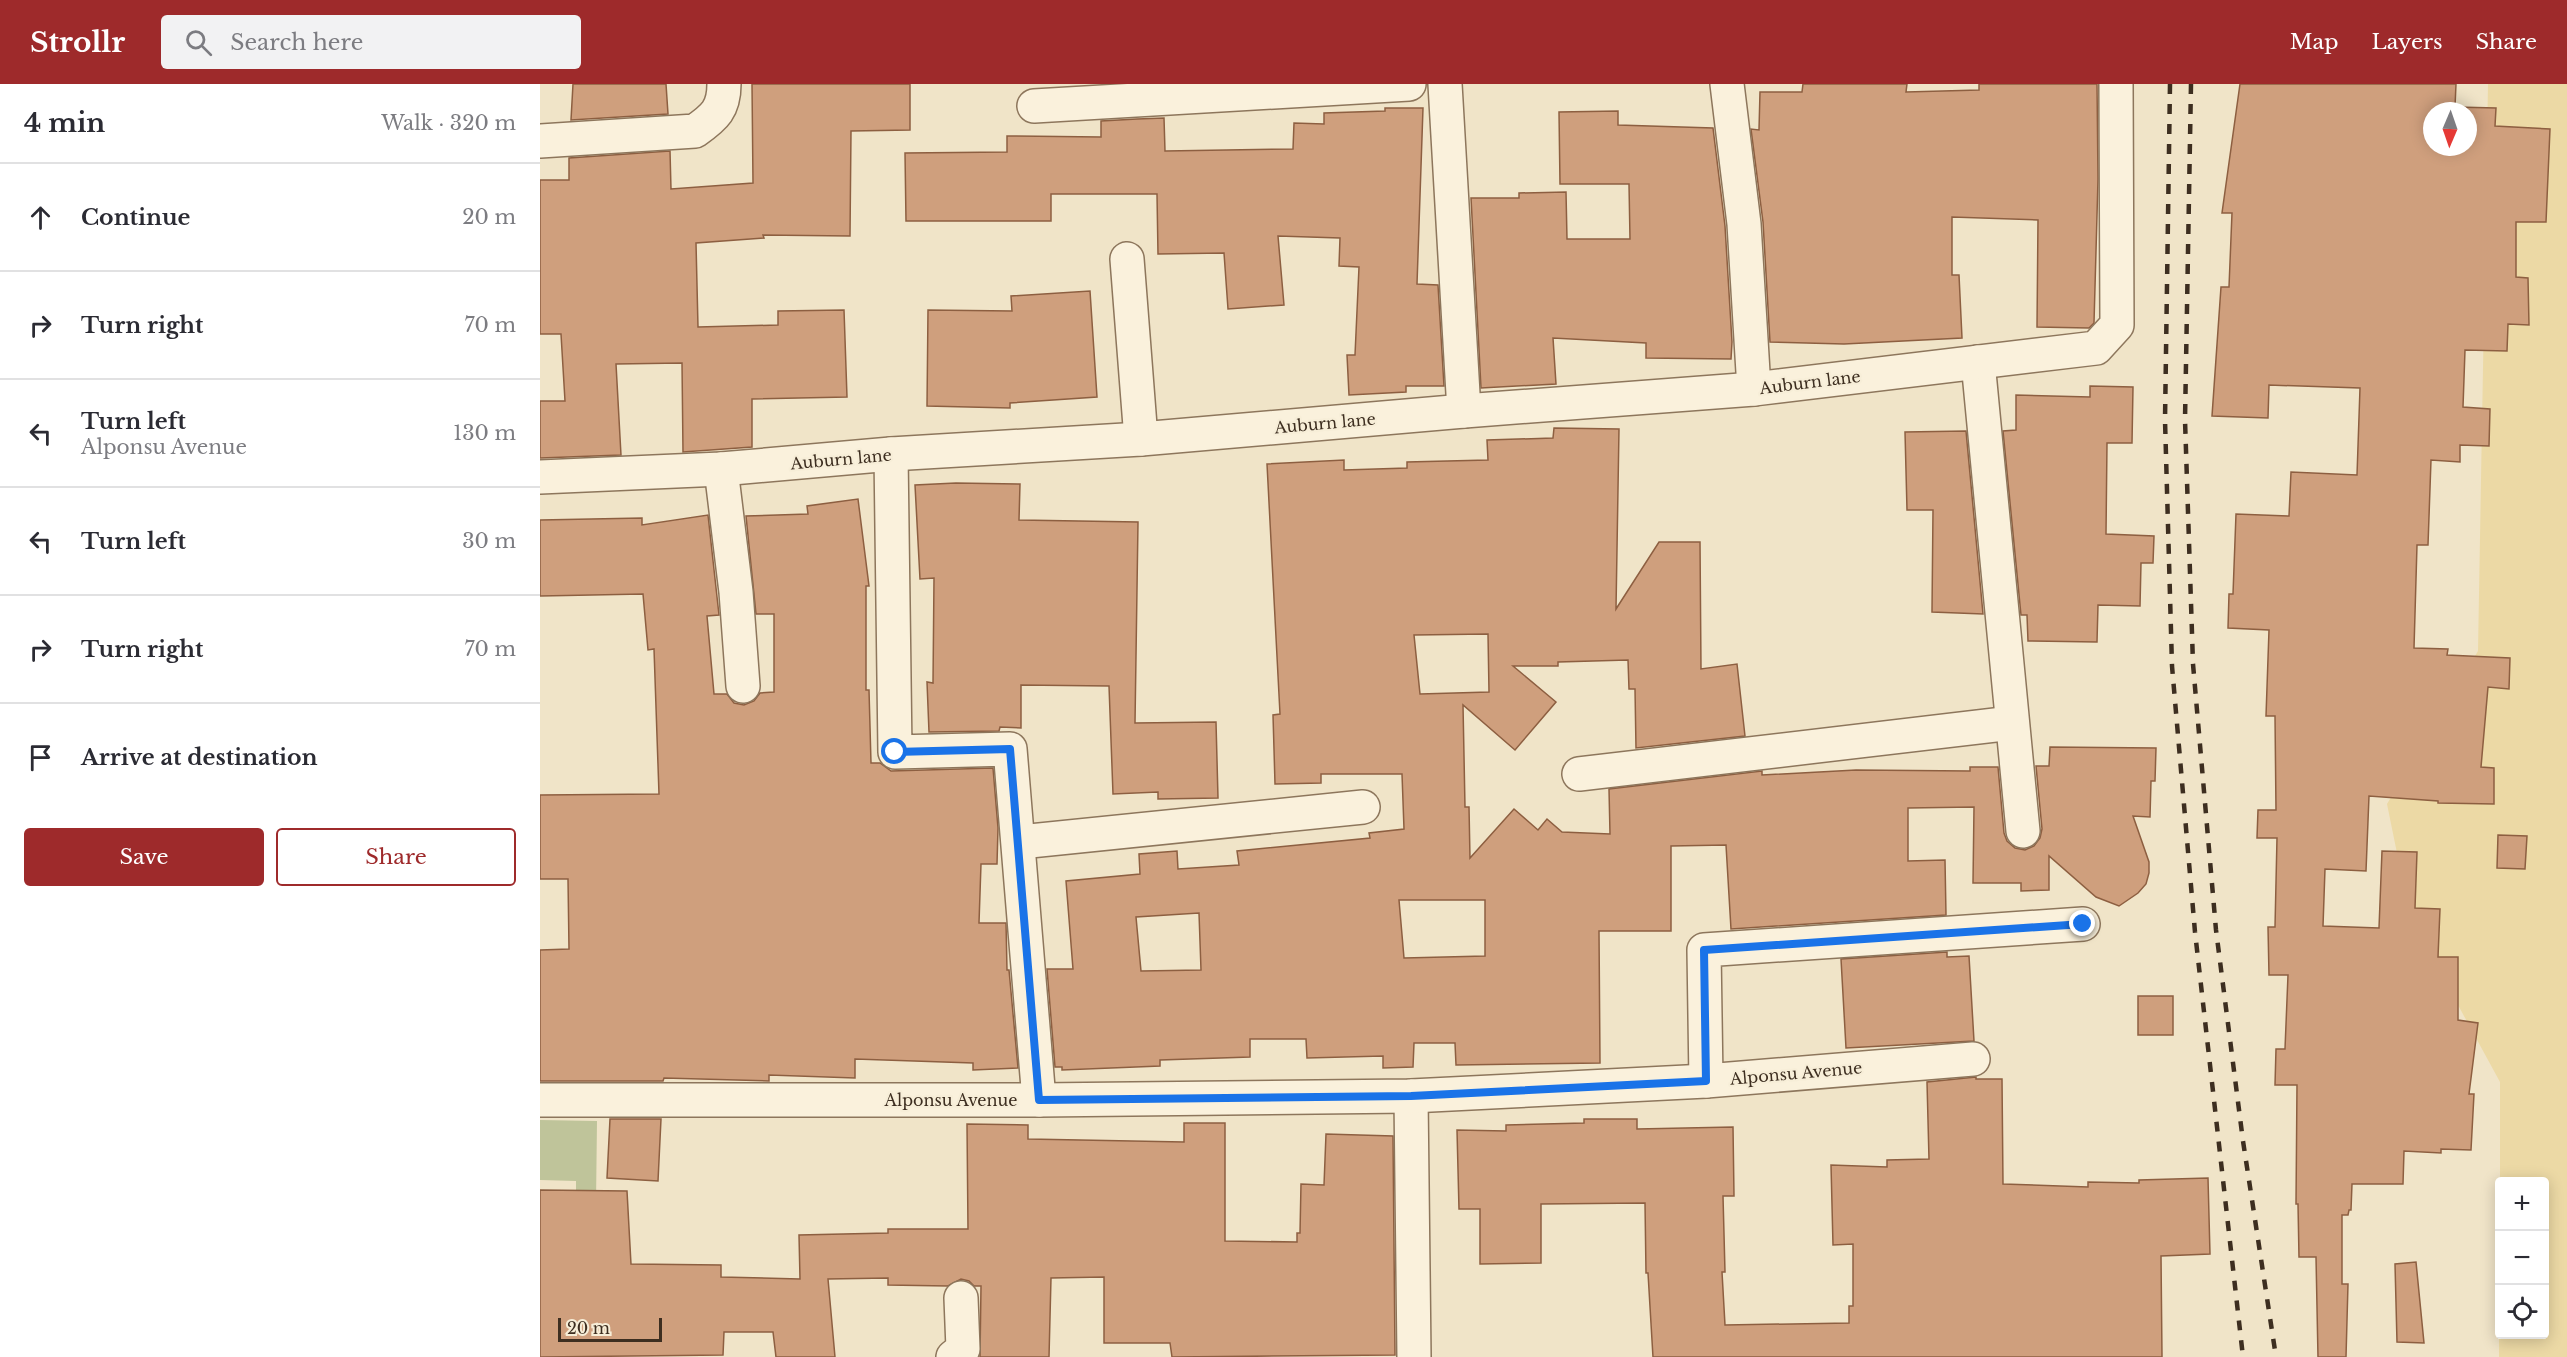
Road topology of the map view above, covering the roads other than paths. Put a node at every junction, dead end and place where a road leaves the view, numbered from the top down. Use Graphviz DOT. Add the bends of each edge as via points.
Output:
graph roads {
  1 [pos="724,84"];
  2 [pos="1409,84"];
  3 [pos="1444,84"];
  4 [pos="1727,84"];
  5 [pos="2116,84"];
  6 [pos="1034,106"];
  7 [pos="540,141"];
  8 [pos="1127,259"];
  9 [pos="1978,362"];
  10 [pos="1754,389"];
  11 [pos="1464,411"];
  12 [pos="1141,439"];
  13 [pos="891,454"];
  14 [pos="721,469"];
  15 [pos="540,477"];
  16 [pos="743,686"];
  17 [pos="2012,723"];
  18 [pos="1579,774"];
  19 [pos="1363,807"];
  20 [pos="2024,831"];
  21 [pos="1020,842"];
  22 [pos="2083,924"];
  23 [pos="1973,1059"];
  24 [pos="1706,1081"];
  25 [pos="1411,1096"];
  26 [pos="540,1100"];
  27 [pos="1039,1100"];
  28 [pos="961,1298"];
  29 [pos="953,1357"];
  30 [pos="1414,1357"];
  1 -- 7 [label="street" via="724,98 715,117 695,131"];
  2 -- 6 [label="street"];
  3 -- 11 [label="street"];
  4 -- 10 [label="street" via="1744,224"];
  5 -- 9 [label="street, Auburn lane" via="2116,325 2096,348"];
  8 -- 12 [label="street"];
  9 -- 10 [label="street, Auburn lane"];
  9 -- 17 [label="street"];
  10 -- 11 [label="street, Auburn lane"];
  11 -- 12 [label="street, Auburn lane"];
  12 -- 13 [label="street, Auburn lane"];
  13 -- 14 [label="street, Auburn lane"];
  13 -- 21 [label="street" via="895,752 1010,749"];
  14 -- 15 [label="street, Auburn lane"];
  14 -- 16 [label="street"];
  17 -- 18 [label="street"];
  17 -- 20 [label="street"];
  19 -- 21 [label="street"];
  21 -- 27 [label="street"];
  22 -- 24 [label="street" via="1704,950"];
  23 -- 24 [label="street, Alponsu Avenue"];
  24 -- 25 [label="street, Alponsu Avenue"];
  25 -- 27 [label="street, Alponsu Avenue"];
  25 -- 30 [label="street"];
  26 -- 27 [label="street, Alponsu Avenue"];
  28 -- 29 [label="street" via="963,1349"];
}
